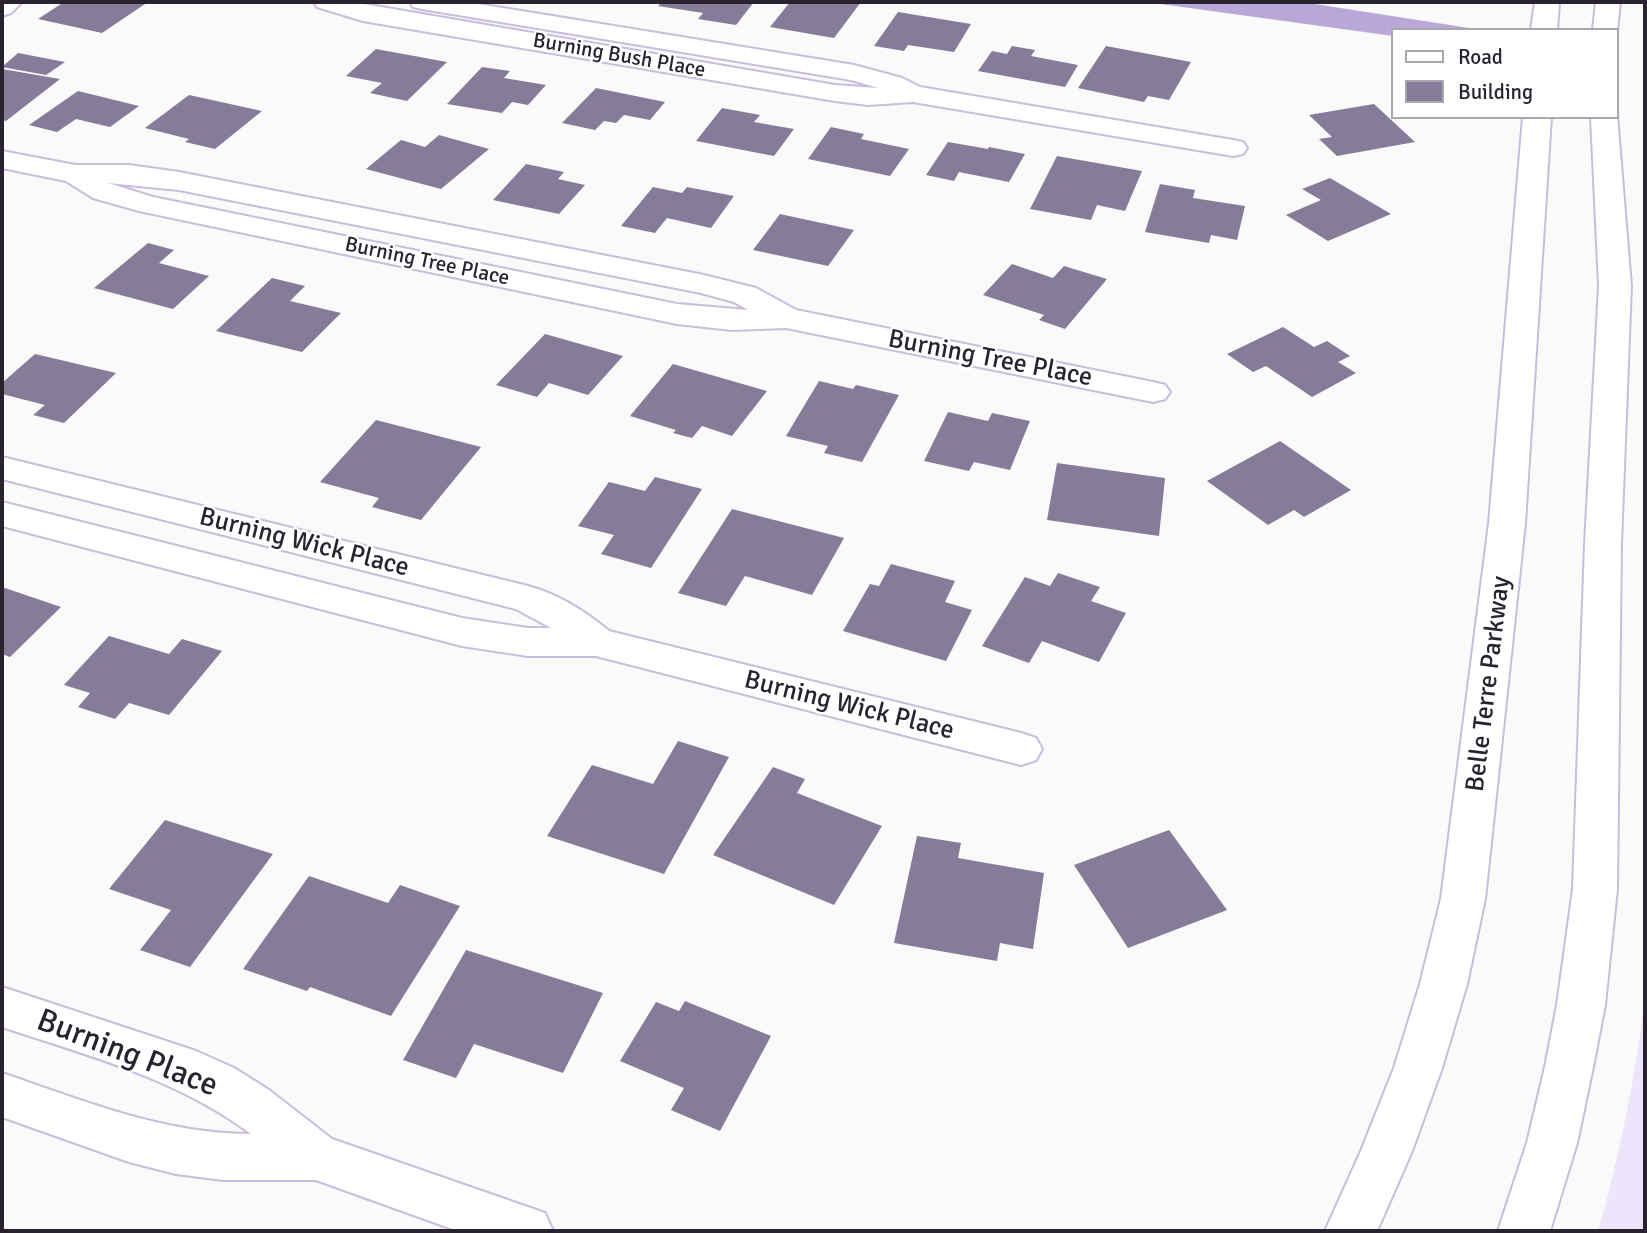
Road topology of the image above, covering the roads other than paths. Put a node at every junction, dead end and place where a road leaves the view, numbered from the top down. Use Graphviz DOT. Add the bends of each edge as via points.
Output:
graph roads {
  1 [pos="10,2"];
  2 [pos="326,2"];
  3 [pos="422,2"];
  4 [pos="1547,2"];
  5 [pos="1608,2"];
  6 [pos="2,8"];
  7 [pos="1544,28"];
  8 [pos="1606,28"];
  9 [pos="913,94"];
  10 [pos="1537,119"];
  11 [pos="1605,119"];
  12 [pos="1233,148"];
  13 [pos="2,160"];
  14 [pos="1153,392"];
  15 [pos="2,468"];
  16 [pos="2,514"];
  17 [pos="596,642"];
  18 [pos="1021,749"];
  19 [pos="2,1007"];
  20 [pos="2,1095"];
  21 [pos="316,1157"];
  22 [pos="527,1231"];
  23 [pos="1351,1231"];
  24 [pos="1524,1231"];
  1 -- 6 [label="street"];
  2 -- 9 [label="street, Burning Bush Place" via="363,13 835,93"];
  3 -- 9 [label="street, Burning Bush Place" via="854,73"];
  4 -- 7 [label="street"];
  5 -- 8 [label="street"];
  9 -- 12 [label="street, Burning Bush Place"];
  10 -- 23 [label="street, Belle Terre Parkway" via="1507,523 1463,899 1456,938 1407,1098"];
  11 -- 24 [label="street" via="1615,286 1595,889 1569,1067 1552,1143"];
  13 -- 14 [label="street, Burning Tree Place" via="75,174 129,174 179,181 690,282 745,295 786,318"];
  15 -- 17 [label="street, Burning Wick Place" via="528,599 574,623"];
  16 -- 17 [label="street, Burning Wick Place" via="462,632 528,642"];
  17 -- 18 [label="street, Burning Wick Place"];
  19 -- 21 [label="street, Burning Place" via="181,1066 244,1100"];
  20 -- 21 [label="street, Burning Place" via="176,1151 223,1157"];
  21 -- 22 [label="street, Burning Place"];
}
